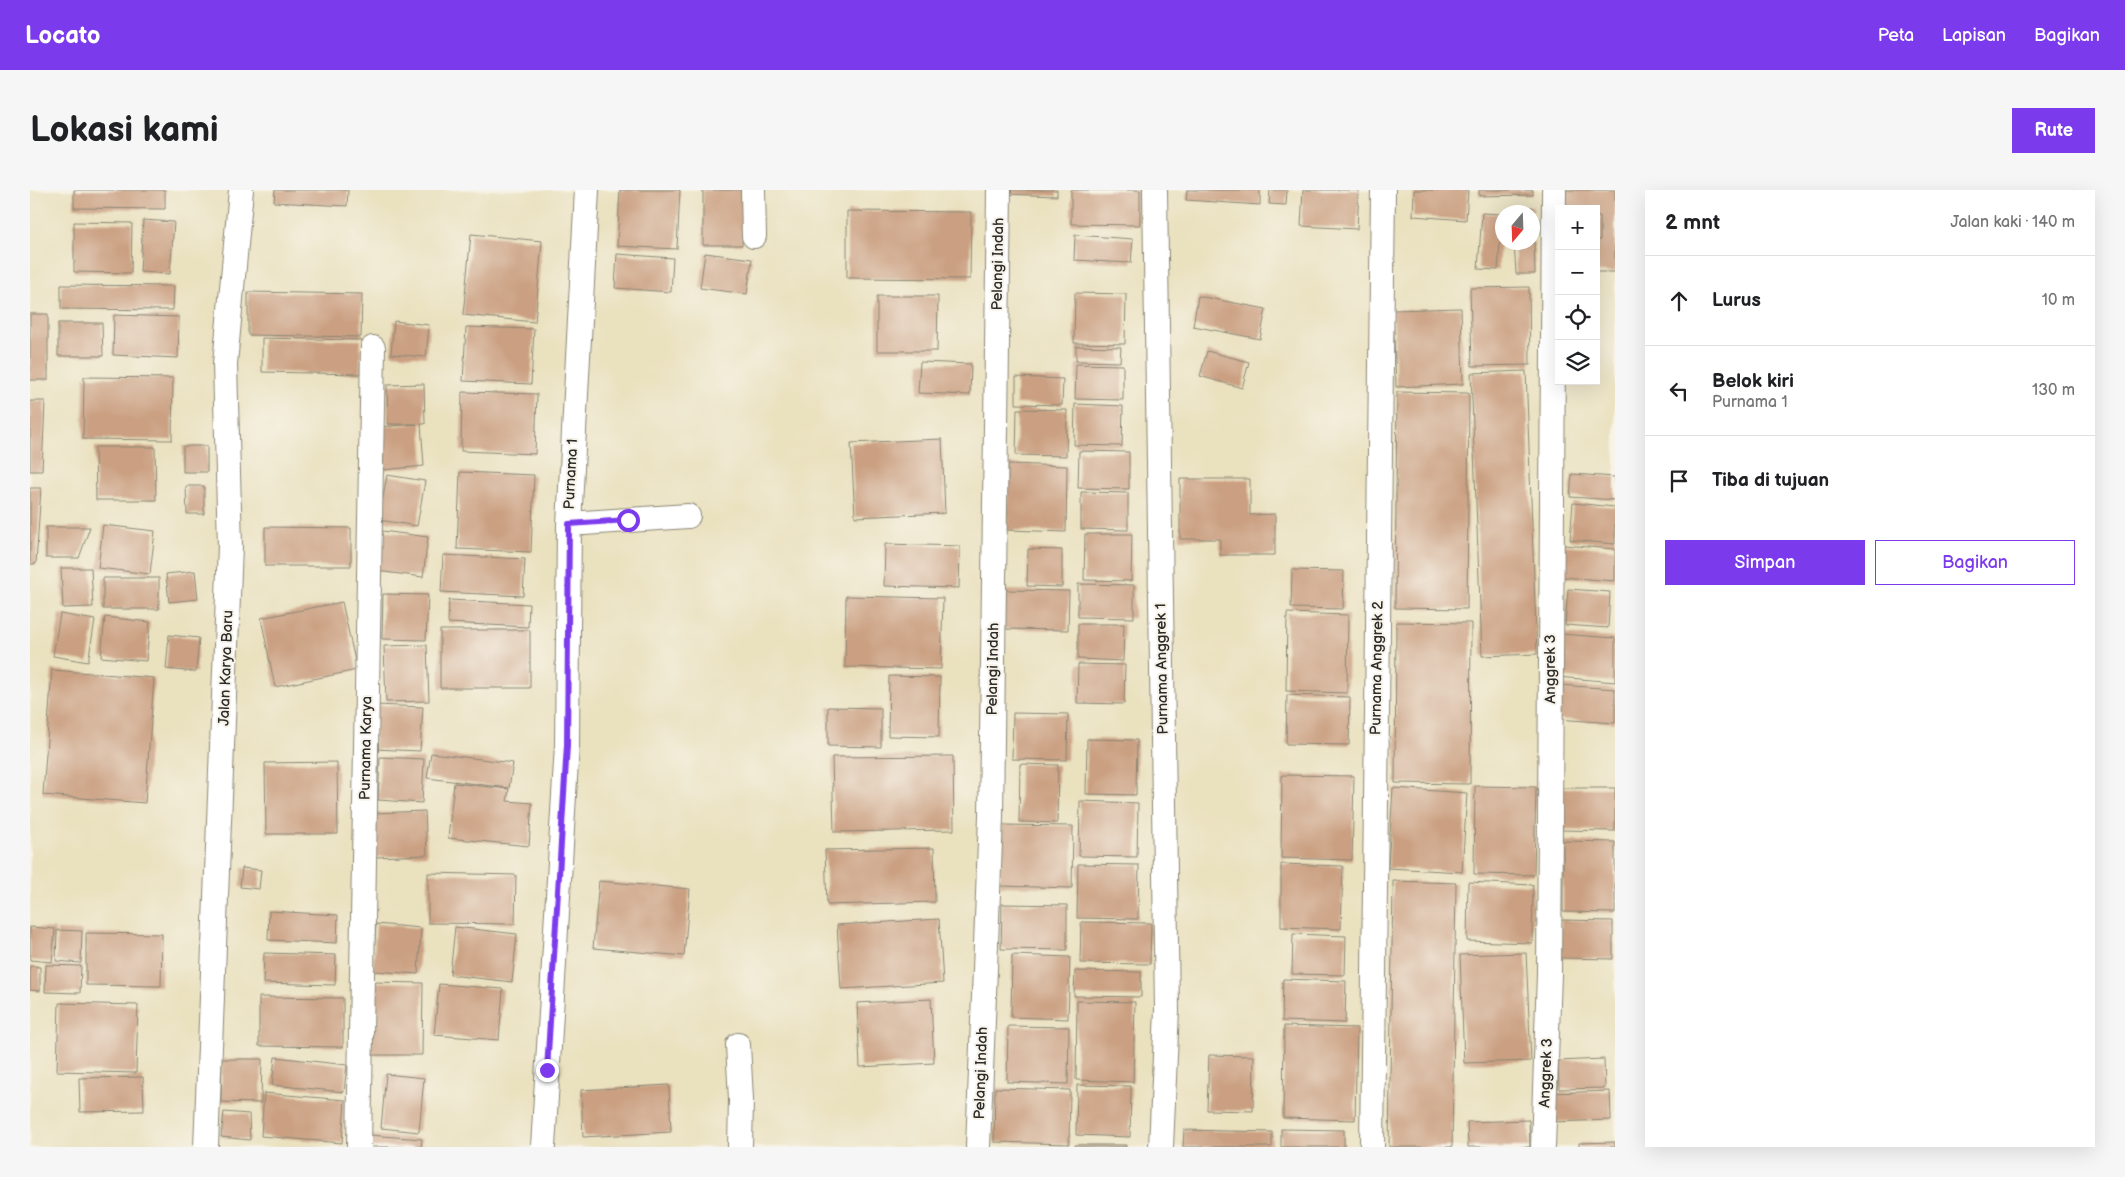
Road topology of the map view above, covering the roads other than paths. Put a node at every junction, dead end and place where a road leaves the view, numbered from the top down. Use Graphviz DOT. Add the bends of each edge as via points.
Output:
graph roads {
  1 [pos="241,190"];
  2 [pos="587,190"];
  3 [pos="753,190"];
  4 [pos="999,190"];
  5 [pos="1155,190"];
  6 [pos="1384,190"];
  7 [pos="1554,190"];
  8 [pos="754,236"];
  9 [pos="373,348"];
  10 [pos="688,516"];
  11 [pos="569,524"];
  12 [pos="738,1045"];
  13 [pos="206,1147"];
  14 [pos="359,1147"];
  15 [pos="542,1147"];
  16 [pos="740,1147"];
  17 [pos="978,1147"];
  18 [pos="1161,1147"];
  19 [pos="1372,1147"];
  20 [pos="1543,1147"];
  1 -- 13 [label="street, Jalan Karya Baru" via="225,364 230,546"];
  2 -- 11 [label="street, Purnama 1"];
  3 -- 8 [label="street"];
  4 -- 17 [label="street, Pelangi Indah" via="991,817"];
  5 -- 18 [label="street, Purnama Anggrek 1" via="1167,1010"];
  6 -- 19 [label="street, Purnama Anggrek 2"];
  7 -- 20 [label="street, Anggrek 3" via="1549,974"];
  9 -- 14 [label="street, Purnama Karya"];
  10 -- 11 [label="street"];
  11 -- 15 [label="street, Purnama 1" via="567,745"];
  12 -- 16 [label="street"];
}
